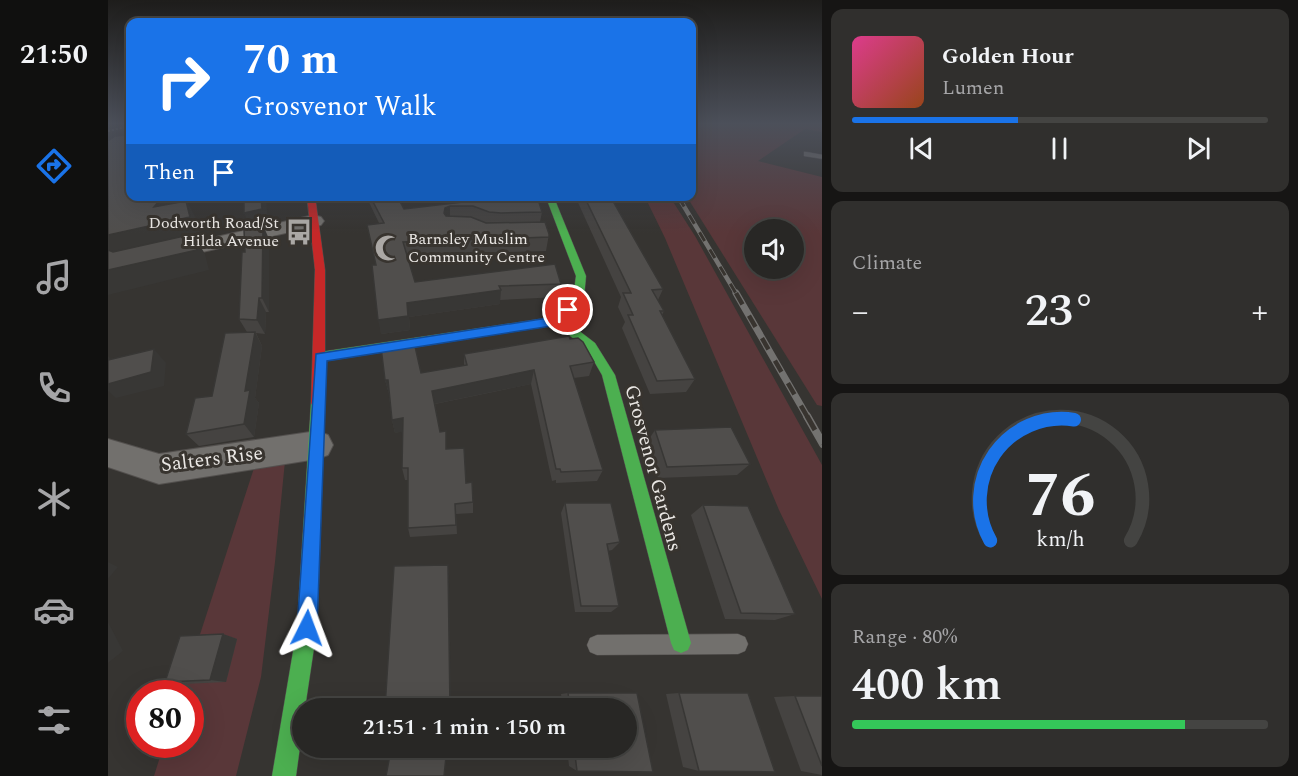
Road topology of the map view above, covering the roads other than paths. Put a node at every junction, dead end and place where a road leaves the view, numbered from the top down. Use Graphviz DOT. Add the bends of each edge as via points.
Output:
graph roads {
  1 [pos="312,201"];
  2 [pos="551,201"];
  3 [pos="314,221"];
  4 [pos="140,260"];
  5 [pos="558,321"];
  6 [pos="320,357"];
  7 [pos="317,445"];
  8 [pos="108,453"];
  9 [pos="681,643"];
  10 [pos="738,644"];
  11 [pos="597,645"];
  12 [pos="284,776"];
  1 -- 3 [label="main road"];
  2 -- 5 [label="main road" via="557,230 581,276 578,298"];
  3 -- 4 [label="street"];
  3 -- 6 [label="main road" via="320,270"];
  5 -- 6 [label="main road"];
  5 -- 9 [label="main road, Grosvenor Gardens" via="591,346 608,375"];
  6 -- 7 [label="main road"];
  7 -- 8 [label="street, Salters Rise" via="159,469"];
  7 -- 12 [label="main road" via="307,628"];
  9 -- 10 [label="lane"];
  9 -- 11 [label="lane"];
}
